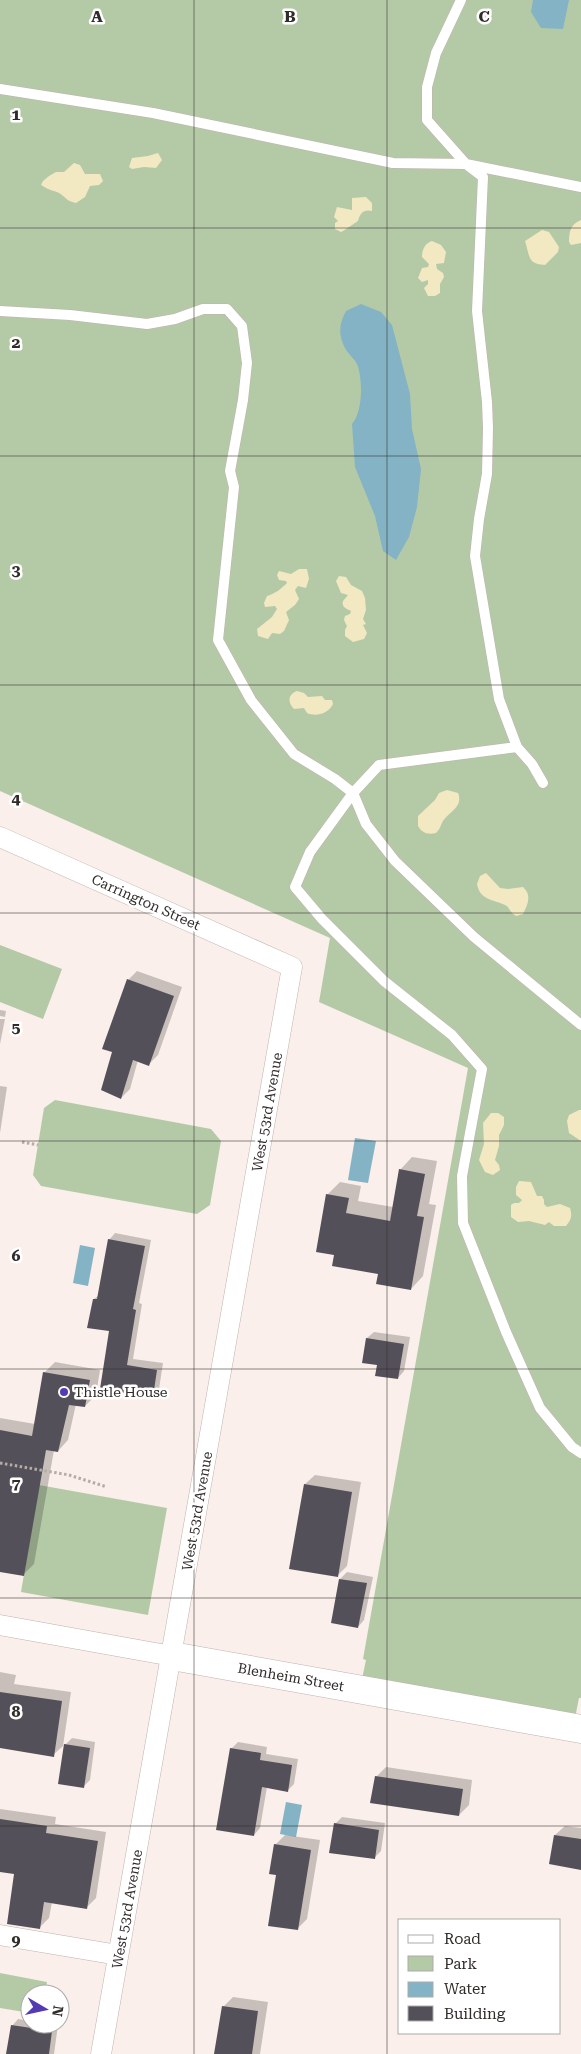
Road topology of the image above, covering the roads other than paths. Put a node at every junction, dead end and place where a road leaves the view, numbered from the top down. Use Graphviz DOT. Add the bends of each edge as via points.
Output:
graph roads {
  1 [pos="461,0"];
  2 [pos="0,88"];
  3 [pos="466,164"];
  4 [pos="581,187"];
  5 [pos="0,311"];
  6 [pos="517,746"];
  7 [pos="543,783"];
  8 [pos="353,793"];
  9 [pos="0,837"];
  10 [pos="292,967"];
  11 [pos="581,1025"];
  12 [pos="581,1453"];
  13 [pos="0,1625"];
  14 [pos="172,1656"];
  15 [pos="581,1729"];
  16 [pos="0,1935"];
  17 [pos="118,1956"];
  18 [pos="101,2054"];
  1 -- 3 [label="lane" via="436,53 427,87 427,120"];
  2 -- 3 [label="lane" via="153,113 393,163"];
  3 -- 4 [label="lane"];
  3 -- 6 [label="lane" via="482,177 477,311 488,402 488,474 475,556 499,699"];
  5 -- 8 [label="lane" via="147,324 203,309 227,309 242,326 247,363 230,471 234,488 218,640 251,700 294,754"];
  6 -- 7 [label="lane"];
  6 -- 8 [label="lane" via="380,765"];
  8 -- 11 [label="lane" via="366,824 396,861 474,937"];
  8 -- 12 [label="lane" via="310,852 295,887 322,919 384,980 452,1035 482,1069 462,1176 463,1223 540,1408 572,1447"];
  9 -- 10 [label="street, Carrington Street"];
  10 -- 14 [label="street, West 53rd Avenue"];
  13 -- 14 [label="street, Blenheim Street"];
  14 -- 15 [label="street, Blenheim Street"];
  14 -- 17 [label="street, West 53rd Avenue"];
  16 -- 17 [label="street"];
  17 -- 18 [label="street, West 53rd Avenue"];
}
